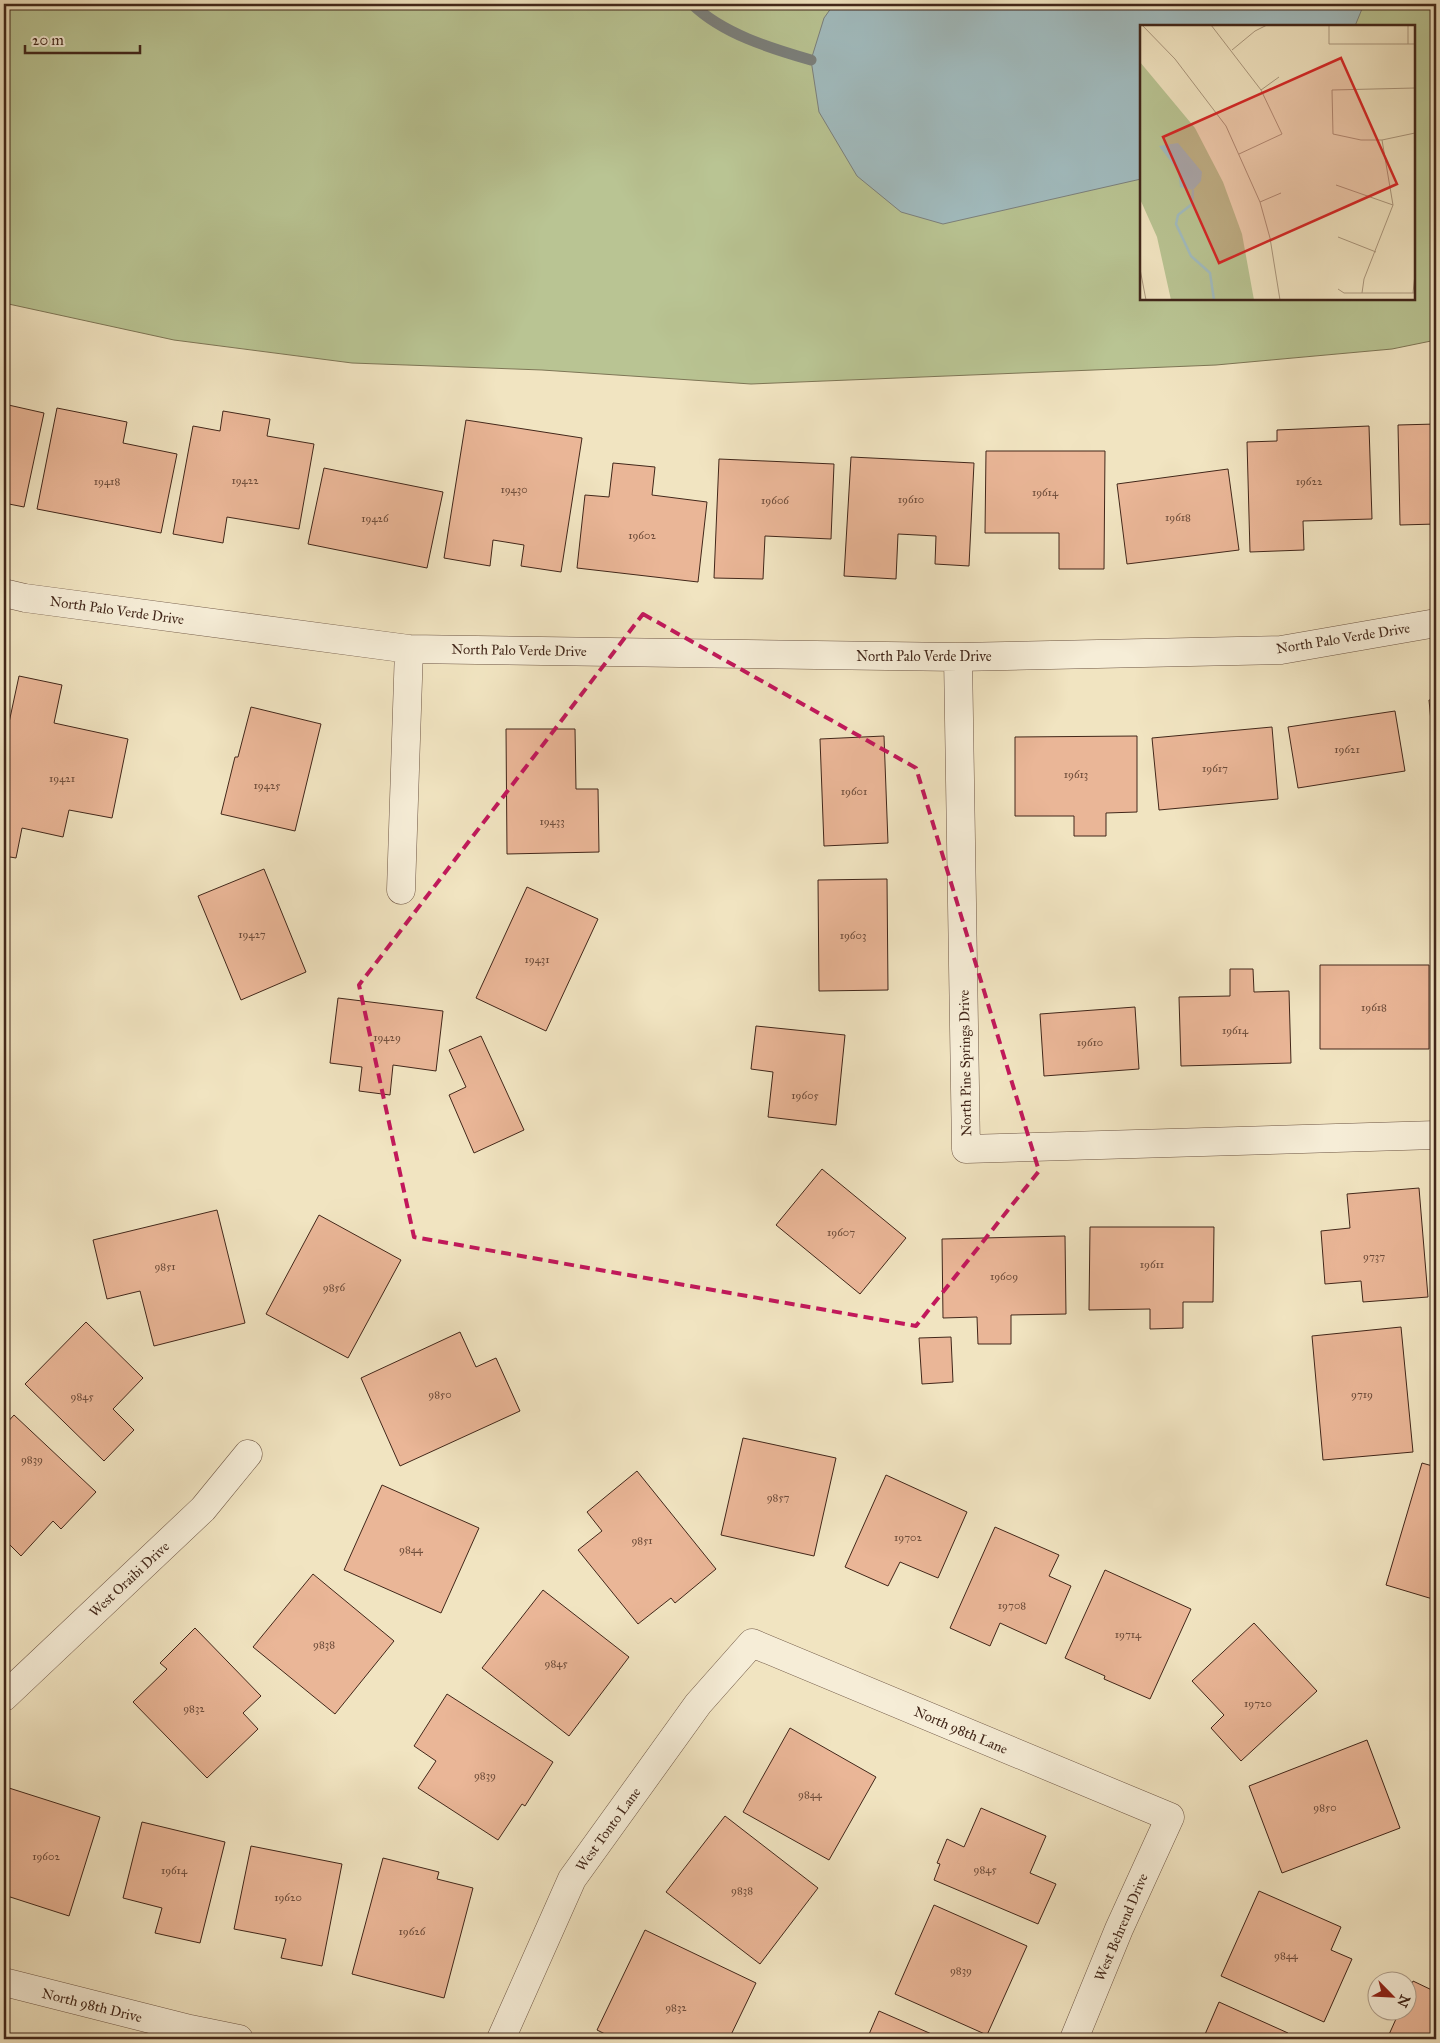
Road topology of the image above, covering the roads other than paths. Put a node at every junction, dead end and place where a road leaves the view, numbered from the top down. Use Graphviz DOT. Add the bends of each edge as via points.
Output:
graph roads {
  1 [pos="4,593"];
  2 [pos="1436,623"];
  3 [pos="409,648"];
  4 [pos="958,657"];
  5 [pos="401,890"];
  6 [pos="1436,1135"];
  7 [pos="248,1454"];
  8 [pos="752,1643"];
  9 [pos="4,1697"];
  10 [pos="1170,1817"];
  11 [pos="4,1982"];
  12 [pos="239,2039"];
  13 [pos="501,2039"];
  14 [pos="1074,2039"];
  1 -- 3 [label="street, North Palo Verde Drive"];
  2 -- 4 [label="street, North Palo Verde Drive" via="1281,650"];
  3 -- 4 [label="street, North Palo Verde Drive"];
  3 -- 5 [label="street"];
  4 -- 6 [label="street, North Pine Springs Drive" via="966,1149"];
  7 -- 9 [label="street, West Oraibi Drive" via="203,1509"];
  8 -- 10 [label="street, North 98th Lane"];
  8 -- 13 [label="street, West Tonto Lane" via="698,1704 572,1879"];
  10 -- 14 [label="street, West Behrend Drive"];
  11 -- 12 [label="street, North 98th Drive" via="190,2030"];
}
